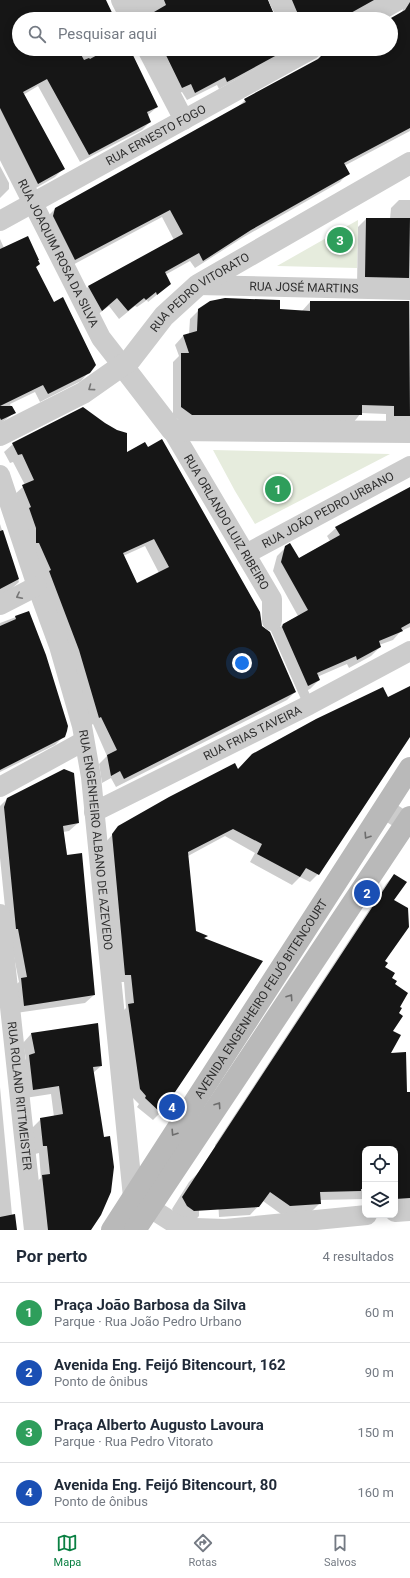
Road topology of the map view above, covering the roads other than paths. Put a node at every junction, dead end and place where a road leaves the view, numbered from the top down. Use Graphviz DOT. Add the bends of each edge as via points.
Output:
graph roads {
  1 [pos="121,0"];
  2 [pos="279,0"];
  3 [pos="399,0"];
  4 [pos="127,12"];
  5 [pos="285,12"];
  6 [pos="378,12"];
  7 [pos="151,56"];
  8 [pos="296,56"];
  9 [pos="184,120"];
  10 [pos="0,138"];
  11 [pos="410,163"];
  12 [pos="33,202"];
  13 [pos="0,221"];
  14 [pos="198,285"];
  15 [pos="410,290"];
  16 [pos="122,365"];
  17 [pos="172,430"];
  18 [pos="410,432"];
  19 [pos="0,435"];
  20 [pos="410,466"];
  21 [pos="0,475"];
  22 [pos="246,554"];
  23 [pos="37,586"];
  24 [pos="0,605"];
  25 [pos="272,621"];
  26 [pos="410,651"];
  27 [pos="309,705"];
  28 [pos="84,741"];
  29 [pos="410,768"];
  30 [pos="0,787"];
  31 [pos="385,809"];
  32 [pos="94,812"];
  33 [pos="409,821"];
  34 [pos="0,914"];
  35 [pos="141,1202"];
  36 [pos="410,1211"];
  37 [pos="398,1212"];
  38 [pos="362,1215"];
  39 [pos="34,1230"];
  40 [pos="112,1230"];
  41 [pos="135,1230"];
  1 -- 4 [label="street"];
  2 -- 5 [label="street"];
  3 -- 6 [label="street"];
  7 -- 9 [label="street"];
  8 -- 9 [label="street, RUA ERNESTO FOGO"];
  9 -- 12 [label="street, RUA ERNESTO FOGO"];
  10 -- 12 [label="street, RUA JOAQUIM ROSA DA SILVA"];
  11 -- 14 [label="street, RUA PEDRO VITORATO"];
  12 -- 13 [label="street, RUA ERNESTO FOGO"];
  12 -- 16 [label="street, RUA JOAQUIM ROSA DA SILVA" via="101,338"];
  14 -- 15 [label="street, RUA JOSÉ MARTINS"];
  14 -- 16 [label="street, RUA PEDRO VITORATO" via="164,316 130,360"];
  16 -- 17 [label="street"];
  16 -- 19 [label="street, RUA PEDRO VITORATO, one-way" via="83,394"];
  17 -- 18 [label="street"];
  17 -- 22 [label="street, RUA ORLANDO LUIZ RIBEIRO"];
  20 -- 22 [label="street, RUA JOÃO PEDRO URBANO"];
  21 -- 23 [label="street, RUA ENGENHEIRO ALBANO DE AZEVEDO"];
  22 -- 25 [label="street, RUA ORLANDO LUIZ RIBEIRO" via="272,599"];
  23 -- 24 [label="street, one-way"];
  23 -- 28 [label="street, RUA ENGENHEIRO ALBANO DE AZEVEDO" via="59,646"];
  25 -- 27 [label="lane, RUA ORLANDO LUIZ RIBEIRO"];
  26 -- 27 [label="street, RUA FRIAS TAVEIRA"];
  27 -- 32 [label="street, RUA FRIAS TAVEIRA"];
  28 -- 30 [label="street"];
  28 -- 32 [label="street, RUA ENGENHEIRO ALBANO DE AZEVEDO"];
  29 -- 31 [label="main road, AVENIDA ENGENHEIRO FEIJÓ BITENCOURT"];
  31 -- 33 [label="street"];
  31 -- 35 [label="main road, AVENIDA ENGENHEIRO FEIJÓ BITENCOURT, one-way"];
  32 -- 35 [label="street, RUA ENGENHEIRO ALBANO DE AZEVEDO"];
  35 -- 33 [label="main road, AVENIDA ENGENHEIRO FEIJÓ BITENCOURT, one-way"];
  34 -- 39 [label="street, RUA ROLAND RITTMEISTER"];
  35 -- 38 [label="street" via="177,1225 195,1228 225,1229"];
  35 -- 40 [label="main road, AVENIDA ENGENHEIRO FEIJÓ BITENCOURT"];
  35 -- 41 [label="main road, AVENIDA ENGENHEIRO FEIJÓ BITENCOURT"];
  36 -- 37 [label="street"];
}
